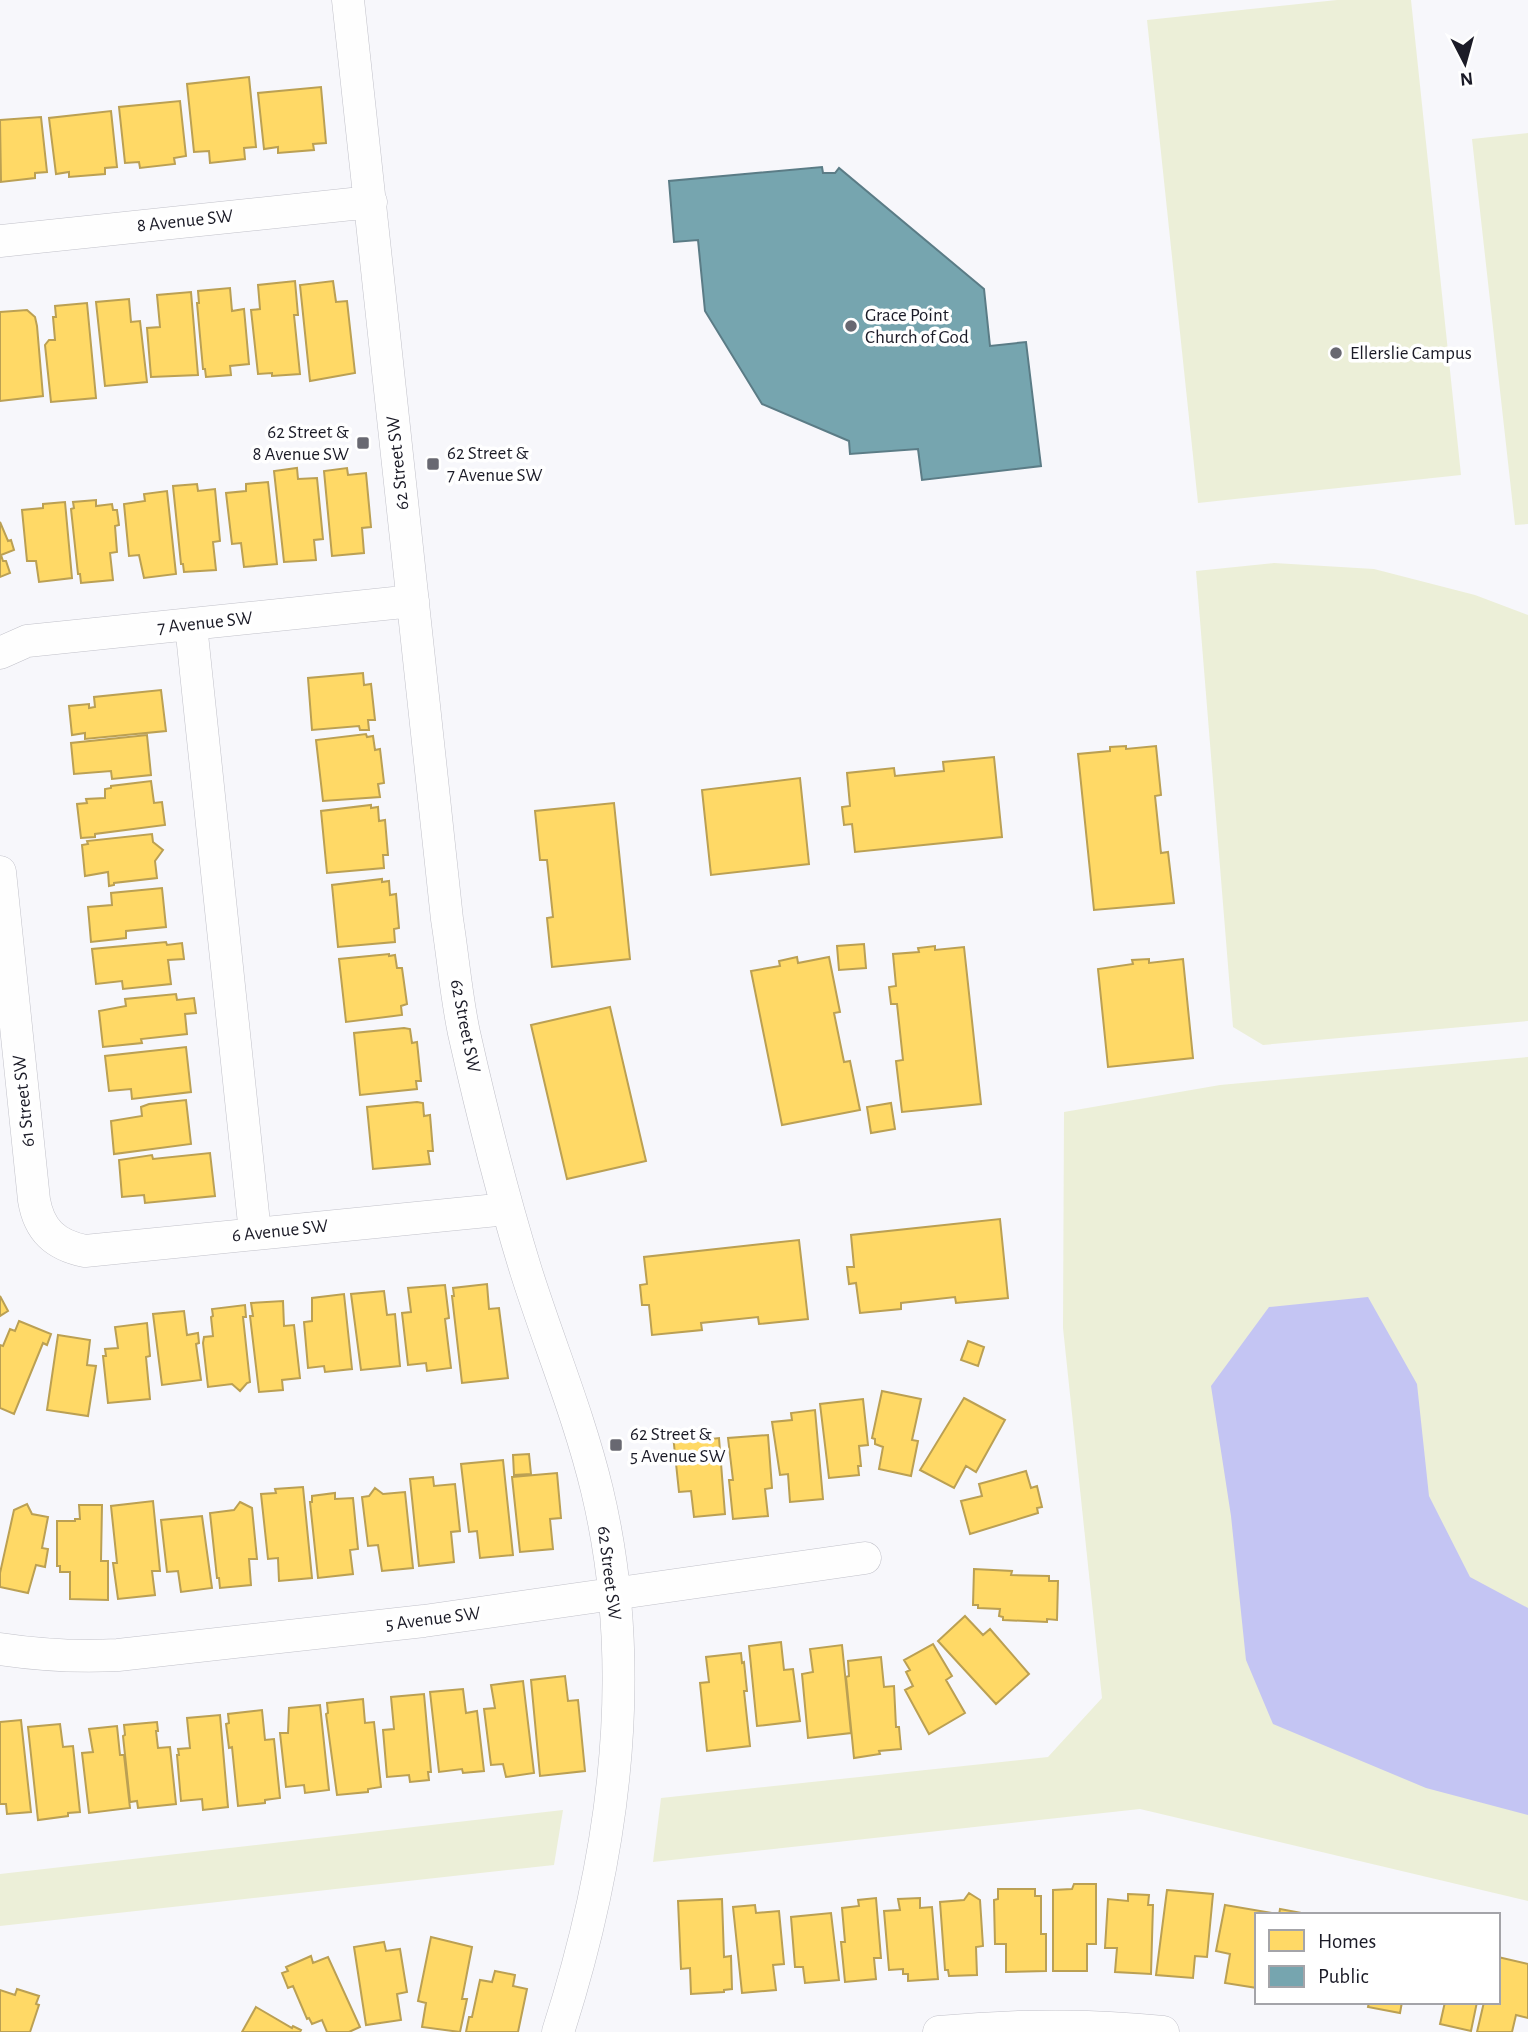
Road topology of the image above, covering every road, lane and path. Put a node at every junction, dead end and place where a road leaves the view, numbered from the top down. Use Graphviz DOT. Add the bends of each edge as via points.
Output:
graph roads {
  1 [pos="348,0"];
  2 [pos="371,202"];
  3 [pos="0,241"];
  4 [pos="413,601"];
  5 [pos="191,625"];
  6 [pos="0,653"];
  7 [pos="0,872"];
  8 [pos="507,1209"];
  9 [pos="255,1233"];
  10 [pos="55,1239"];
  11 [pos="865,1558"];
  12 [pos="613,1595"];
  13 [pos="0,1649"];
  14 [pos="558,2032"];
  15 [pos="939,2032"];
  16 [pos="1163,2032"];
  1 -- 2 [label="street, 62 Street SW"];
  2 -- 3 [label="street, 8 Avenue SW"];
  2 -- 4 [label="street, 62 Street SW"];
  4 -- 5 [label="street, 7 Avenue SW"];
  4 -- 8 [label="street, 62 Street SW" via="447,919 464,1031"];
  5 -- 6 [label="street, 7 Avenue SW" via="27,641"];
  5 -- 9 [label="street"];
  7 -- 10 [label="street, 61 Street SW" via="36,1216"];
  8 -- 9 [label="street, 6 Avenue SW"];
  8 -- 12 [label="street, 62 Street SW" via="597,1491"];
  9 -- 10 [label="street, 6 Avenue SW" via="85,1251"];
  11 -- 12 [label="street, 5 Avenue SW"];
  12 -- 13 [label="street, 5 Avenue SW" via="118,1655 75,1657"];
  12 -- 14 [label="street, 62 Street SW" via="617,1719 607,1836 585,1941"];
  15 -- 16 [label="street" via="1086,2026"];
}
